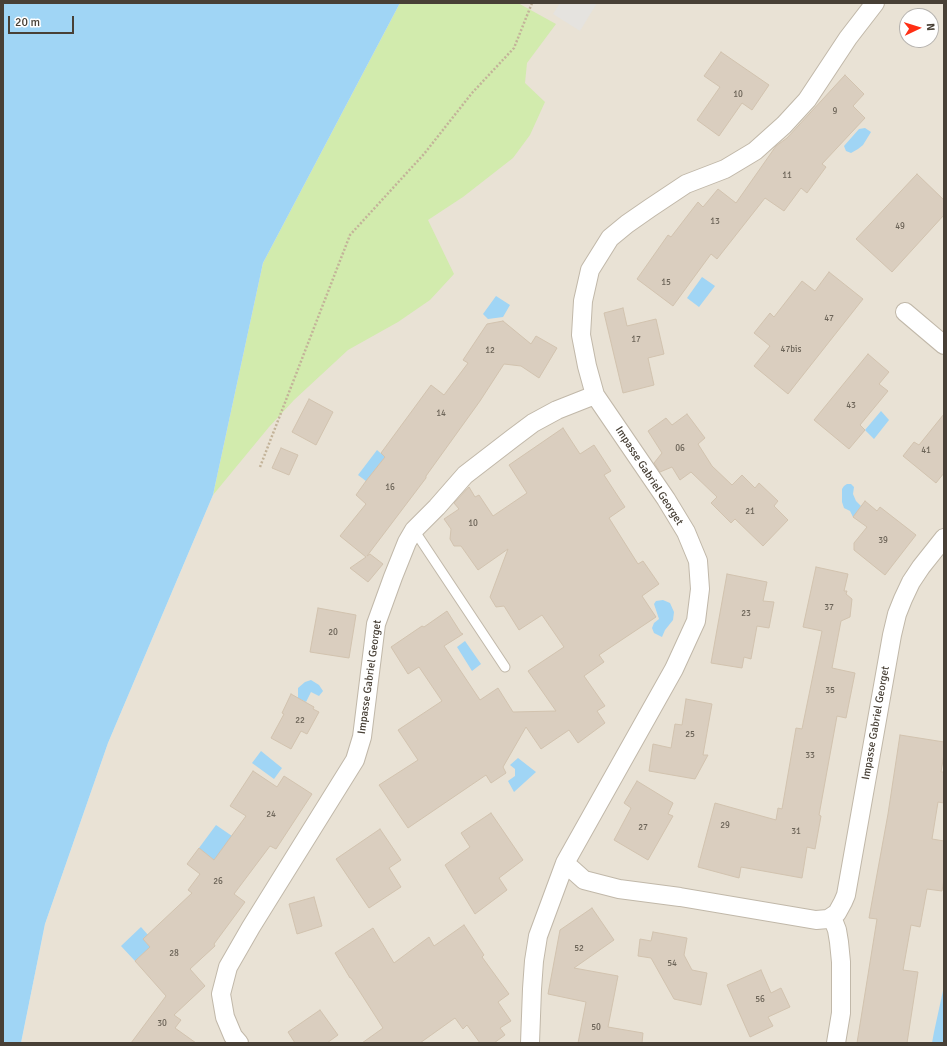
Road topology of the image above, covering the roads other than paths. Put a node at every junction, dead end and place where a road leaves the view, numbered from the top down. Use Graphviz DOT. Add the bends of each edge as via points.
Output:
graph roads {
  1 [pos="875,3"];
  2 [pos="905,312"];
  3 [pos="944,344"];
  4 [pos="595,394"];
  5 [pos="414,530"];
  6 [pos="944,538"];
  7 [pos="505,667"];
  8 [pos="565,863"];
  9 [pos="832,917"];
  10 [pos="239,1043"];
  11 [pos="530,1043"];
  12 [pos="836,1043"];
  1 -- 4 [label="street, Impasse Gabriel Georget" via="848,38 807,100 755,151 725,169 686,184 610,238 590,270 583,301 580,335"];
  2 -- 3 [label="street"];
  4 -- 5 [label="street, Impasse Gabriel Georget" via="557,410 512,438 465,475"];
  4 -- 8 [label="street, Impasse Gabriel Georget" via="686,532 698,561 700,589 696,621 674,669"];
  5 -- 7 [label="lane"];
  5 -- 10 [label="street, Impasse Gabriel Georget" via="376,624 362,737 354,760 228,967 221,994 225,1017"];
  6 -- 9 [label="street, Impasse Gabriel Georget" via="911,582 897,614 846,895 837,914"];
  8 -- 9 [label="street" via="584,880 619,889 816,920"];
  8 -- 11 [label="street, Impasse Gabriel Georget" via="538,936 534,961"];
  9 -- 12 [label="street" via="839,942 842,968 841,1013"];
}
